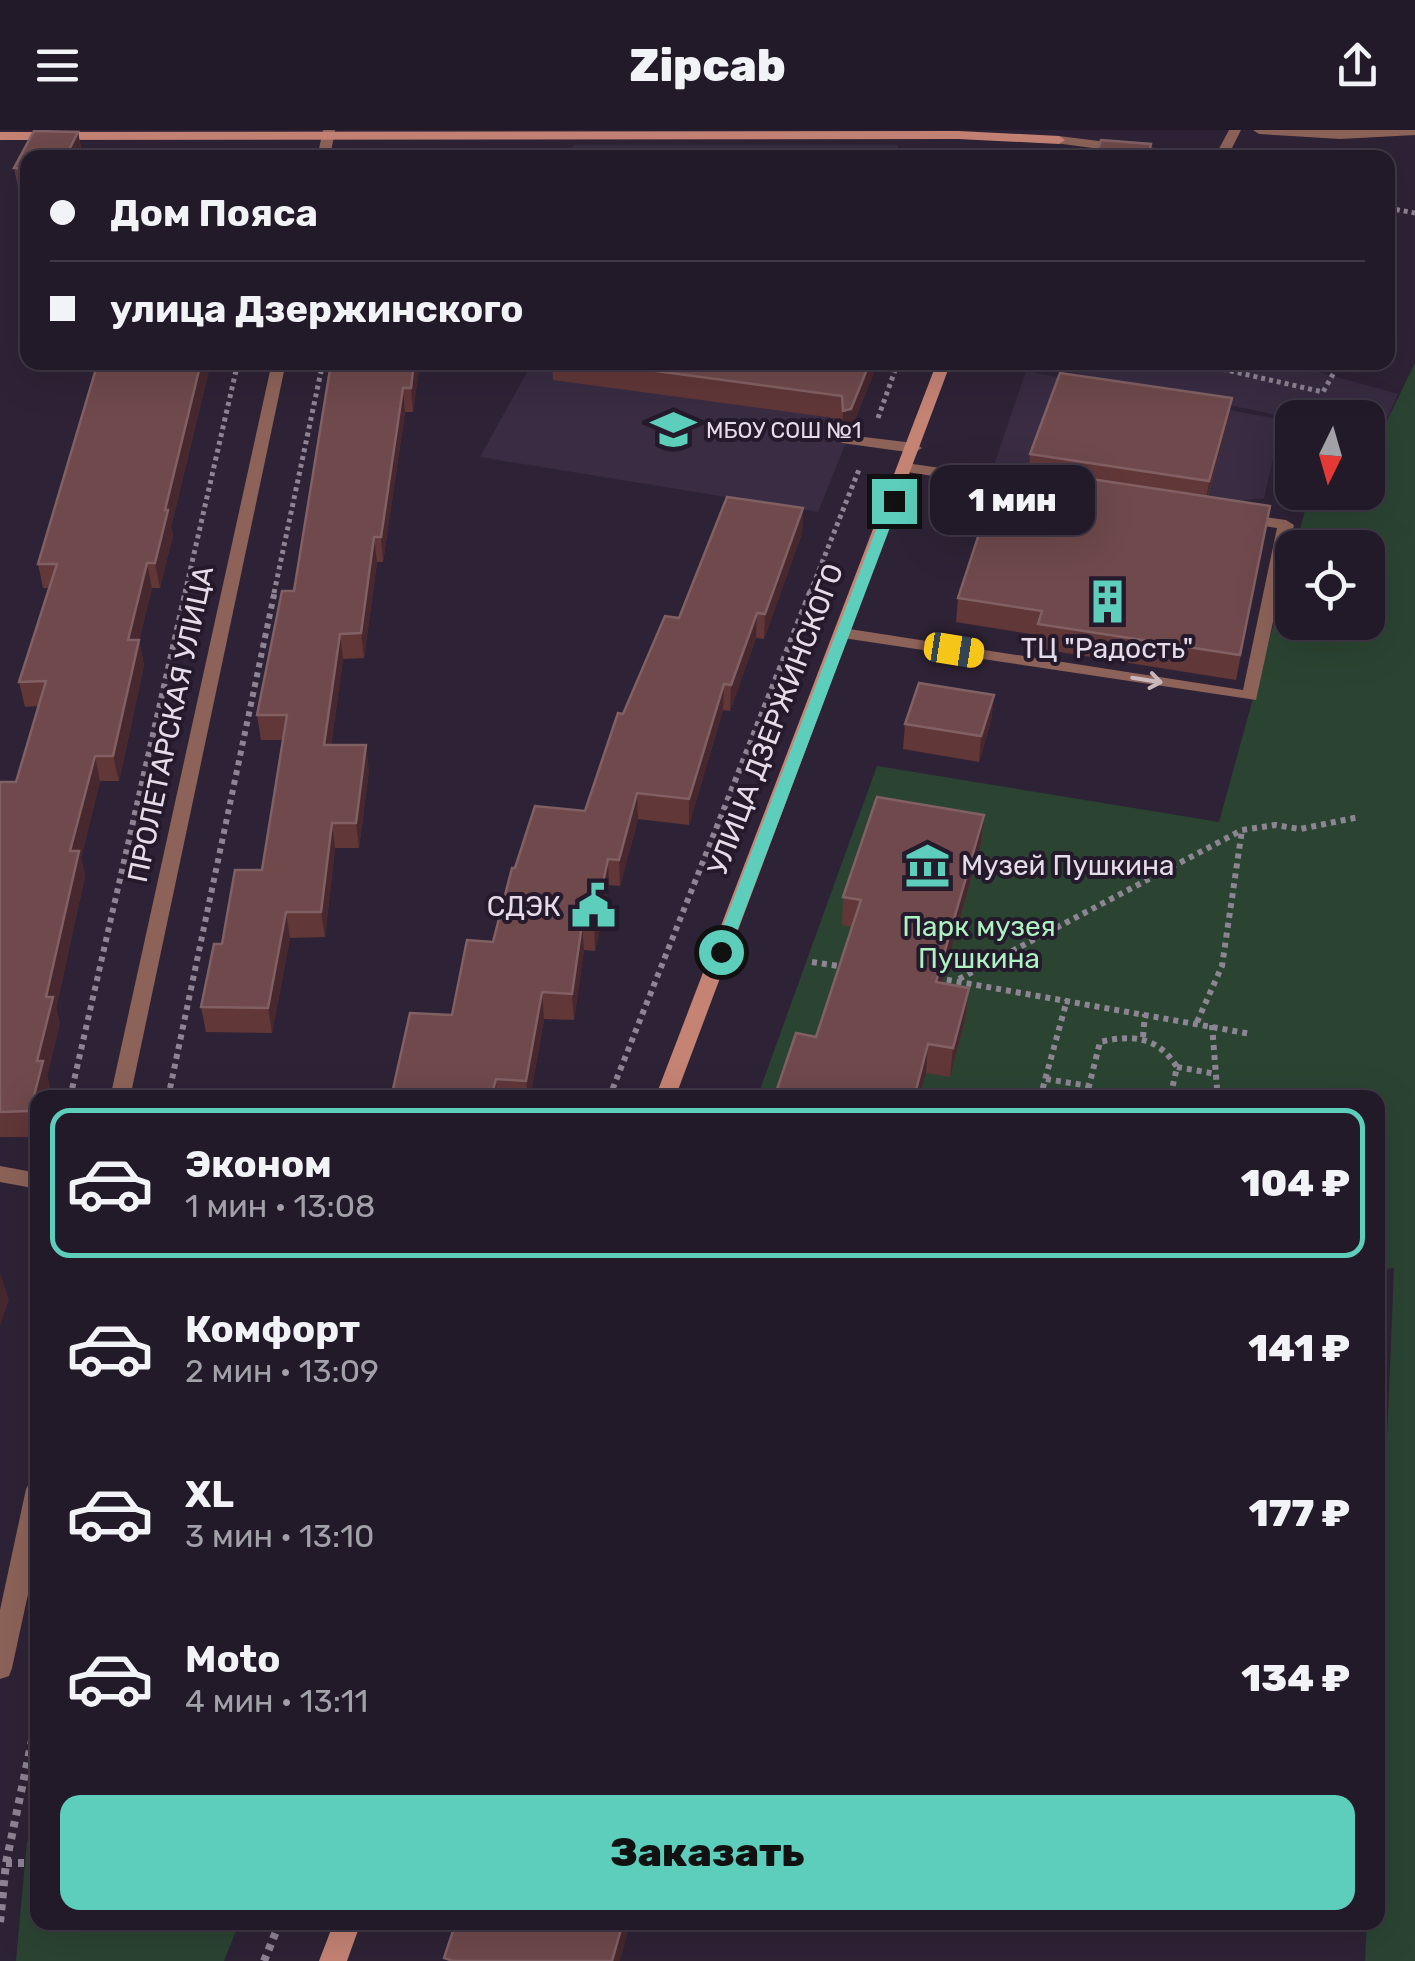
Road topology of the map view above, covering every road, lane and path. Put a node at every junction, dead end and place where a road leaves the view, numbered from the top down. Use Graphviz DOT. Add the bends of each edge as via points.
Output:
graph roads {
  1 [pos="1259,130"];
  2 [pos="1415,131"];
  3 [pos="958,133"];
  4 [pos="328,134"];
  5 [pos="1062,135"];
  6 [pos="0,136"];
  7 [pos="962,150"];
  8 [pos="1153,150"];
  9 [pos="236,370"];
  10 [pos="277,370"];
  11 [pos="321,370"];
  12 [pos="895,370"];
  13 [pos="941,370"];
  14 [pos="1226,370"];
  15 [pos="1336,370"];
  16 [pos="847,440"];
  17 [pos="869,442"];
  18 [pos="914,448"];
  19 [pos="906,468"];
  20 [pos="1050,490"];
  21 [pos="1227,516"];
  22 [pos="843,633"];
  23 [pos="1359,816"];
  24 [pos="1242,830"];
  25 [pos="812,962"];
  26 [pos="848,967"];
  27 [pos="920,976"];
  28 [pos="956,981"];
  29 [pos="1067,1000"];
  30 [pos="1146,1014"];
  31 [pos="1197,1022"];
  32 [pos="1212,1024"];
  33 [pos="1252,1034"];
  34 [pos="1143,1037"];
  35 [pos="1178,1066"];
  36 [pos="1216,1074"];
  37 [pos="1045,1079"];
  38 [pos="1089,1086"];
  39 [pos="1218,1088"];
  40 [pos="72,1090"];
  41 [pos="122,1090"];
  42 [pos="170,1090"];
  43 [pos="612,1090"];
  44 [pos="668,1090"];
  45 [pos="1042,1090"];
  46 [pos="1088,1090"];
  47 [pos="1172,1090"];
  48 [pos="0,1174"];
  49 [pos="30,1180"];
  50 [pos="30,1527"];
  51 [pos="0,1668"];
  52 [pos="30,1750"];
  53 [pos="6,1862"];
  54 [pos="30,1863"];
  55 [pos="0,1922"];
  56 [pos="277,1930"];
  57 [pos="345,1930"];
  58 [pos="264,1961"];
  59 [pos="333,1961"];
  1 -- 2 [label="street"];
  3 -- 4 [label="street"];
  3 -- 5 [label="street"];
  3 -- 7 [label="street"];
  4 -- 6 [label="street"];
  5 -- 8 [label="street"];
  9 -- 40 [label="path"];
  10 -- 41 [label="street, ПРОЛЕТАРСКАЯ УЛИЦА"];
  11 -- 42 [label="path"];
  12 -- 17 [label="path"];
  13 -- 18 [label="street, УЛИЦА ДЗЕРЖИНСКОГО"];
  14 -- 15 [label="path" via="1324,392"];
  16 -- 17 [label="street"];
  17 -- 18 [label="street"];
  17 -- 43 [label="path"];
  18 -- 19 [label="street, УЛИЦА ДЗЕРЖИНСКОГО"];
  19 -- 20 [label="street"];
  19 -- 22 [label="street, УЛИЦА ДЗЕРЖИНСКОГО"];
  22 -- 21 [label="street, one-way" via="1250,696 1286,525"];
  22 -- 44 [label="street, УЛИЦА ДЗЕРЖИНСКОГО"];
  23 -- 24 [label="path" via="1300,829"];
  24 -- 28 [label="path"];
  24 -- 31 [label="path" via="1222,966"];
  25 -- 26 [label="path"];
  27 -- 28 [label="path"];
  28 -- 29 [label="path"];
  29 -- 30 [label="path"];
  29 -- 37 [label="path"];
  30 -- 31 [label="path"];
  30 -- 34 [label="path"];
  31 -- 32 [label="path"];
  32 -- 33 [label="path"];
  32 -- 36 [label="path"];
  34 -- 35 [label="path" via="1169,1050"];
  34 -- 38 [label="path" via="1100,1042"];
  35 -- 36 [label="path"];
  35 -- 47 [label="path"];
  36 -- 39 [label="path"];
  37 -- 38 [label="path"];
  37 -- 45 [label="path"];
  38 -- 46 [label="path"];
  48 -- 49 [label="street"];
  50 -- 51 [label="street"];
  52 -- 53 [label="path"];
  53 -- 54 [label="path"];
  53 -- 55 [label="path"];
  56 -- 58 [label="path"];
  57 -- 59 [label="street"];
}
